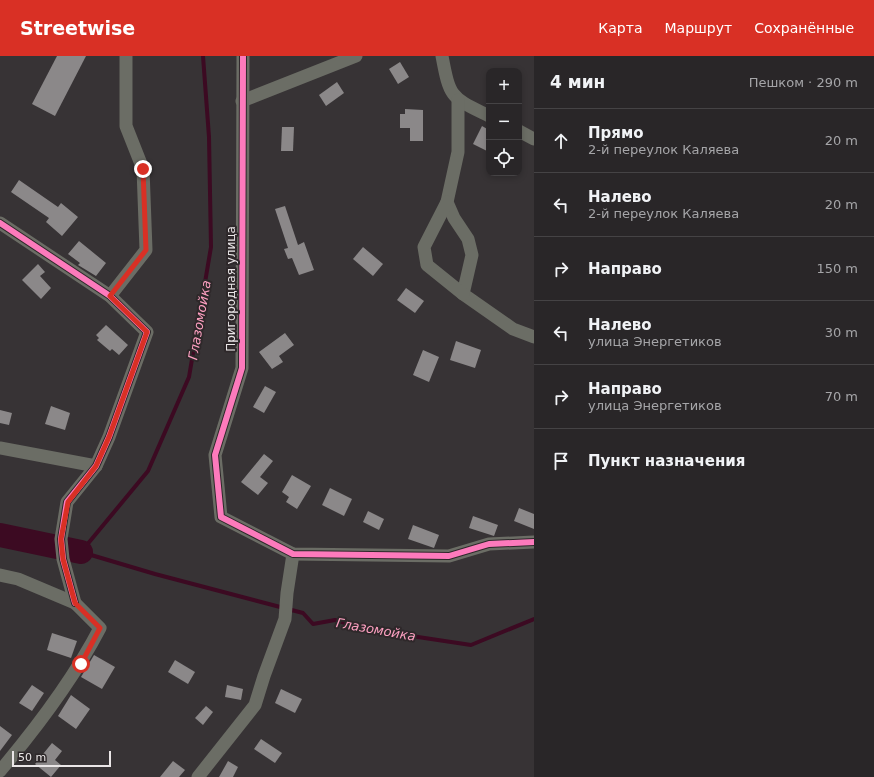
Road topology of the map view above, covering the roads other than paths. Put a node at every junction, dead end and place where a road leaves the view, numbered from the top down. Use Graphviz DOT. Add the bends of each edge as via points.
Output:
graph roads {
  1 [pos="126,56"];
  2 [pos="243,56"];
  3 [pos="356,56"];
  4 [pos="442,56"];
  5 [pos="458,100"];
  6 [pos="242,101"];
  7 [pos="486,114"];
  8 [pos="522,133"];
  9 [pos="534,139"];
  10 [pos="448,202"];
  11 [pos="0,223"];
  12 [pos="464,294"];
  13 [pos="110,296"];
  14 [pos="534,337"];
  15 [pos="0,448"];
  16 [pos="96,466"];
  17 [pos="534,542"];
  18 [pos="292,554"];
  19 [pos="0,575"];
  20 [pos="75,603"];
  21 [pos="0,771"];
  22 [pos="198,777"];
  1 -- 13 [label="street" via="126,126 143,169 146,250"];
  2 -- 6 [label="street, Пригородная улица"];
  3 -- 6 [label="street"];
  4 -- 5 [label="street" via="450,91"];
  5 -- 7 [label="street"];
  5 -- 10 [label="street" via="458,152"];
  6 -- 18 [label="street, Пригородная улица" via="242,368 215,455 221,518"];
  8 -- 9 [label="street"];
  10 -- 12 [label="street" via="454,218 468,239 472,255"];
  10 -- 12 [label="street" via="424,247 427,265"];
  11 -- 13 [label="street"];
  12 -- 14 [label="street" via="513,329"];
  13 -- 16 [label="street" via="147,332"];
  15 -- 16 [label="street"];
  16 -- 20 [label="street" via="68,502 61,539 63,559"];
  17 -- 18 [label="street" via="489,544 449,556"];
  18 -- 22 [label="street" via="285,619 255,705"];
  19 -- 20 [label="street" via="18,579"];
  20 -- 21 [label="street" via="100,628 64,689 37,727"];
}
